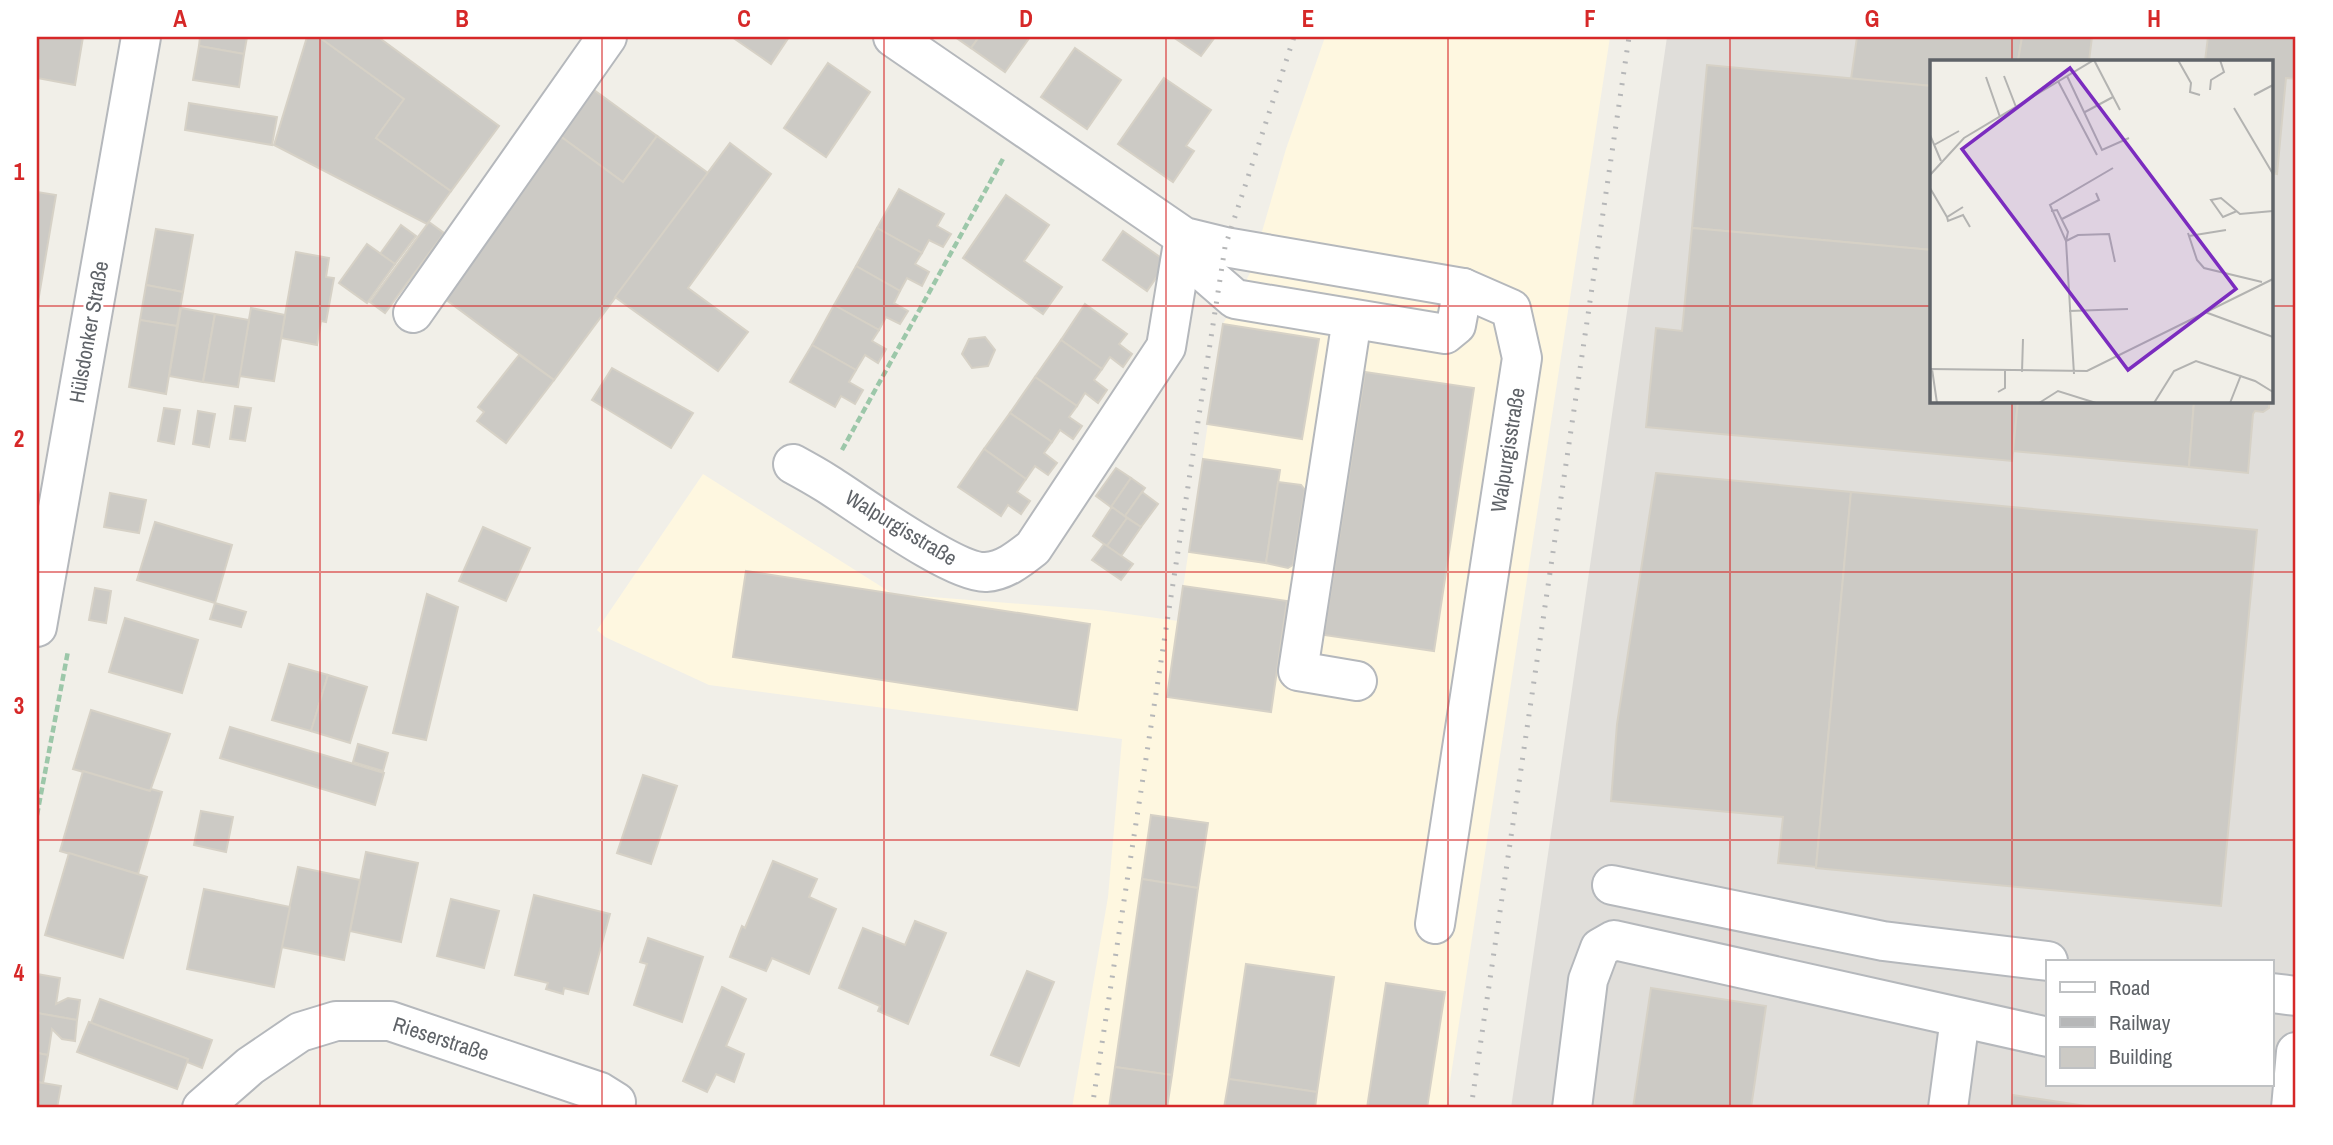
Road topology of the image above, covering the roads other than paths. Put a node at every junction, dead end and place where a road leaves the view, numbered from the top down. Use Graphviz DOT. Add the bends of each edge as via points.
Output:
graph roads {
  1 [pos="141,37"];
  2 [pos="607,37"];
  3 [pos="893,37"];
  4 [pos="1184,237"];
  5 [pos="1463,288"];
  6 [pos="414,313"];
  7 [pos="1352,319"];
  8 [pos="809,473"];
  9 [pos="37,627"];
  10 [pos="1357,681"];
  11 [pos="1612,885"];
  12 [pos="1436,924"];
  13 [pos="2046,961"];
  14 [pos="2274,993"];
  15 [pos="2296,996"];
  16 [pos="1960,1018"];
  17 [pos="2046,1037"];
  18 [pos="603,1101"];
  19 [pos="202,1108"];
  20 [pos="1572,1108"];
  21 [pos="1948,1108"];
  1 -- 9 [label="street, Hülsdonker Straße"];
  2 -- 6 [label="street"];
  3 -- 4 [label="street, Walpurgisstraße"];
  4 -- 5 [label="street, Walpurgisstraße"];
  4 -- 7 [label="street" via="1205,273 1235,299"];
  4 -- 8 [label="street, Walpurgisstraße" via="1166,347 1033,548 1012,565 985,573 957,564"];
  5 -- 7 [label="street" via="1456,325 1445,334"];
  5 -- 12 [label="street, Walpurgisstraße" via="1511,309 1522,358"];
  7 -- 10 [label="street" via="1298,671"];
  11 -- 13 [label="street" via="1883,941"];
  14 -- 15 [label="street"];
  16 -- 17 [label="street"];
  16 -- 20 [label="street" via="1614,940 1600,948 1588,980"];
  16 -- 21 [label="street"];
  18 -- 19 [label="street, Rieserstraße" via="390,1021 336,1021 300,1032 250,1066"];
}
